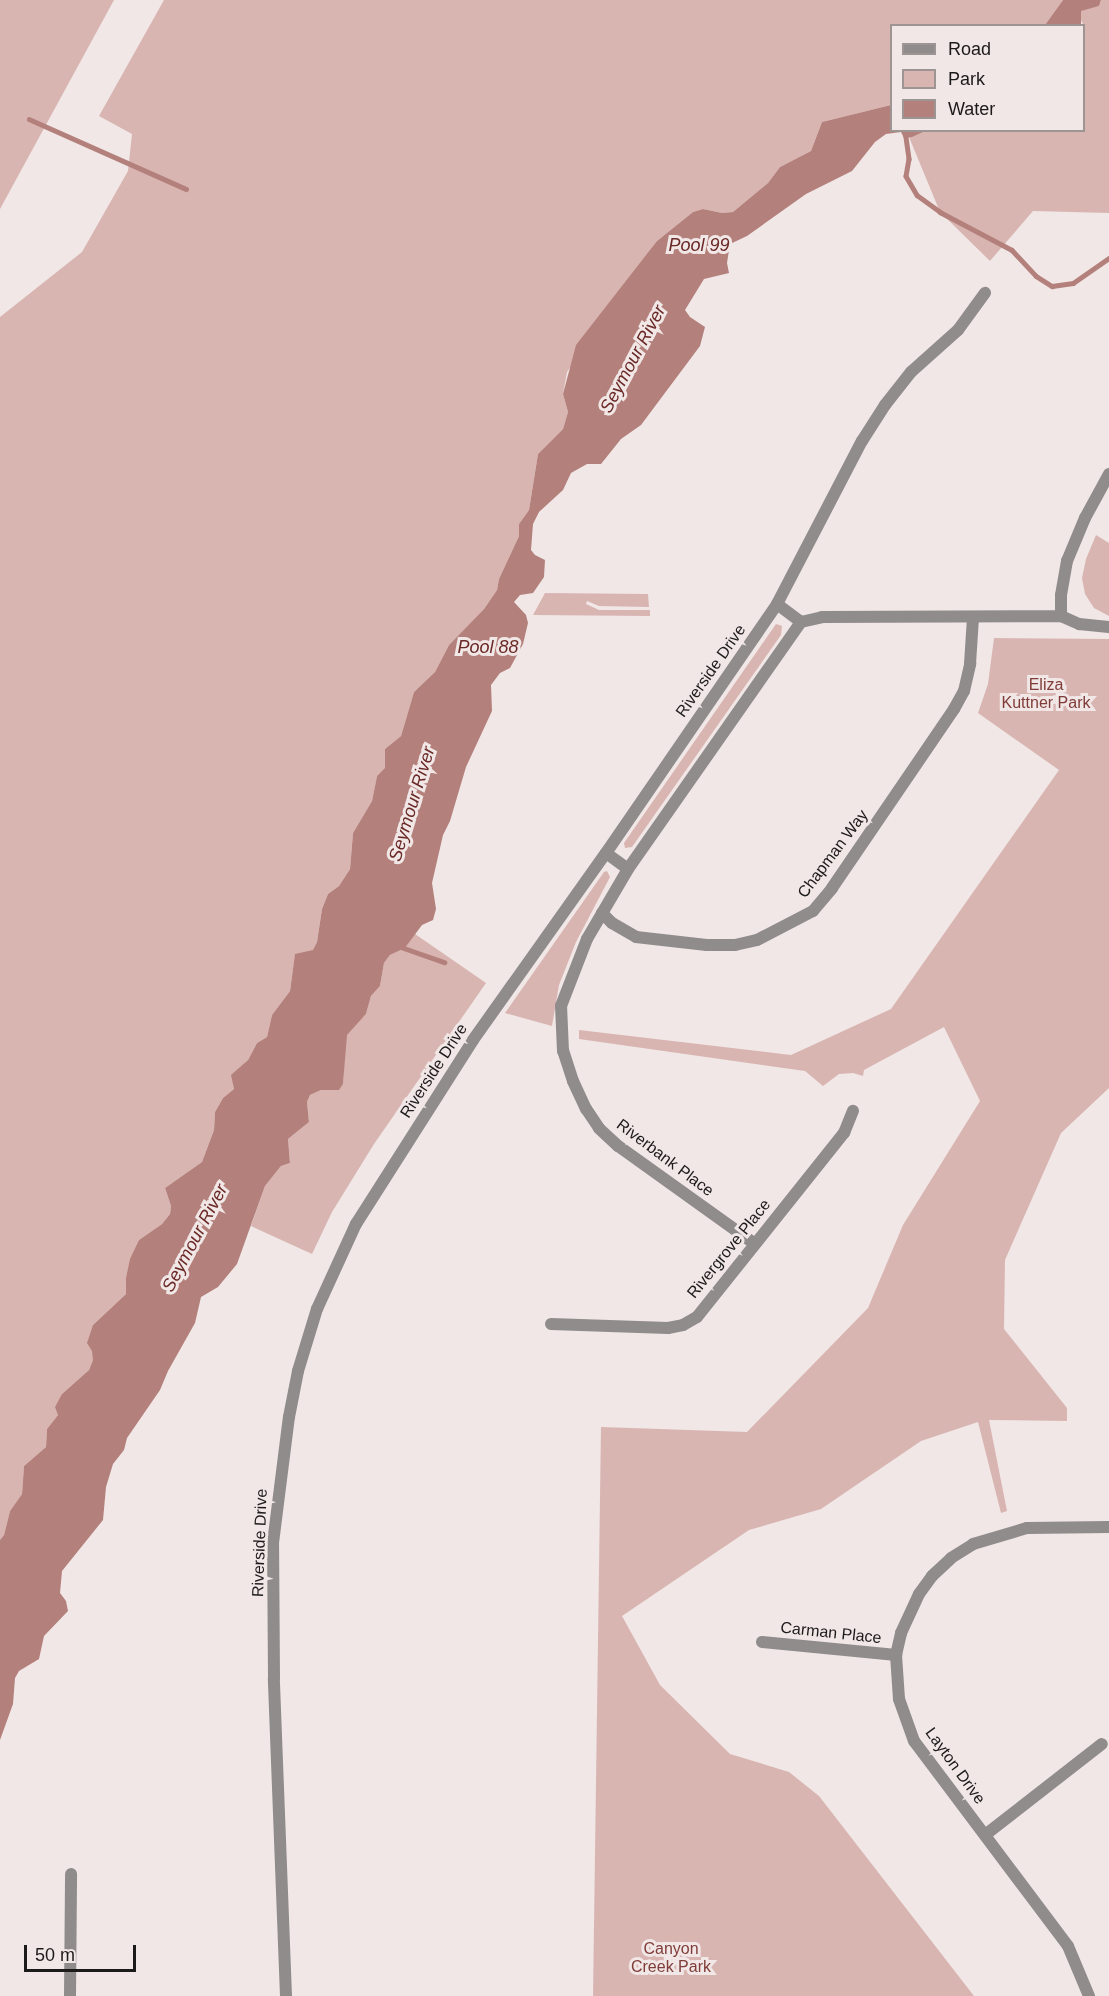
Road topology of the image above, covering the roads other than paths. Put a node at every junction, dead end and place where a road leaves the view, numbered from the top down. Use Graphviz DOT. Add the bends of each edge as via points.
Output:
graph roads {
  1 [pos="985,293"];
  2 [pos="1109,474"];
  3 [pos="777,604"];
  4 [pos="1062,616"];
  5 [pos="973,617"];
  6 [pos="801,622"];
  7 [pos="1109,627"];
  8 [pos="606,853"];
  9 [pos="628,869"];
  10 [pos="602,914"];
  11 [pos="854,1111"];
  12 [pos="754,1244"];
  13 [pos="551,1324"];
  14 [pos="1109,1527"];
  15 [pos="762,1642"];
  16 [pos="896,1655"];
  17 [pos="1102,1744"];
  18 [pos="985,1835"];
  19 [pos="71,1874"];
  20 [pos="70,1996"];
  21 [pos="286,1996"];
  22 [pos="1089,1996"];
  1 -- 3 [label="street, Riverside Drive" via="958,330 911,372 885,405 862,441"];
  2 -- 4 [label="street" via="1067,561"];
  3 -- 6 [label="street"];
  3 -- 8 [label="street, Riverside Drive"];
  4 -- 5 [label="street"];
  4 -- 7 [label="street" via="1079,624"];
  5 -- 6 [label="street" via="822,617"];
  5 -- 10 [label="street, Chapman Way" via="964,691 813,911 757,940 735,945 636,937"];
  6 -- 9 [label="street"];
  8 -- 9 [label="street"];
  8 -- 21 [label="street, Riverside Drive" via="473,1040 356,1224 317,1309 298,1371 281,1464 273,1543"];
  9 -- 10 [label="street"];
  10 -- 12 [label="street, Riverbank Place" via="587,939 561,1006 563,1051 573,1081 599,1128 618,1146"];
  11 -- 12 [label="street, Rivergrove Place" via="844,1134"];
  12 -- 13 [label="street, Rivergrove Place" via="697,1317 683,1325 668,1328"];
  14 -- 16 [label="street, Layton Drive" via="1027,1528 973,1544 932,1576 901,1633"];
  15 -- 16 [label="street, Carman Place"];
  16 -- 18 [label="street, Layton Drive" via="899,1699 914,1741"];
  17 -- 18 [label="street"];
  18 -- 22 [label="street, Layton Drive" via="1068,1946"];
  19 -- 20 [label="street"];
}
